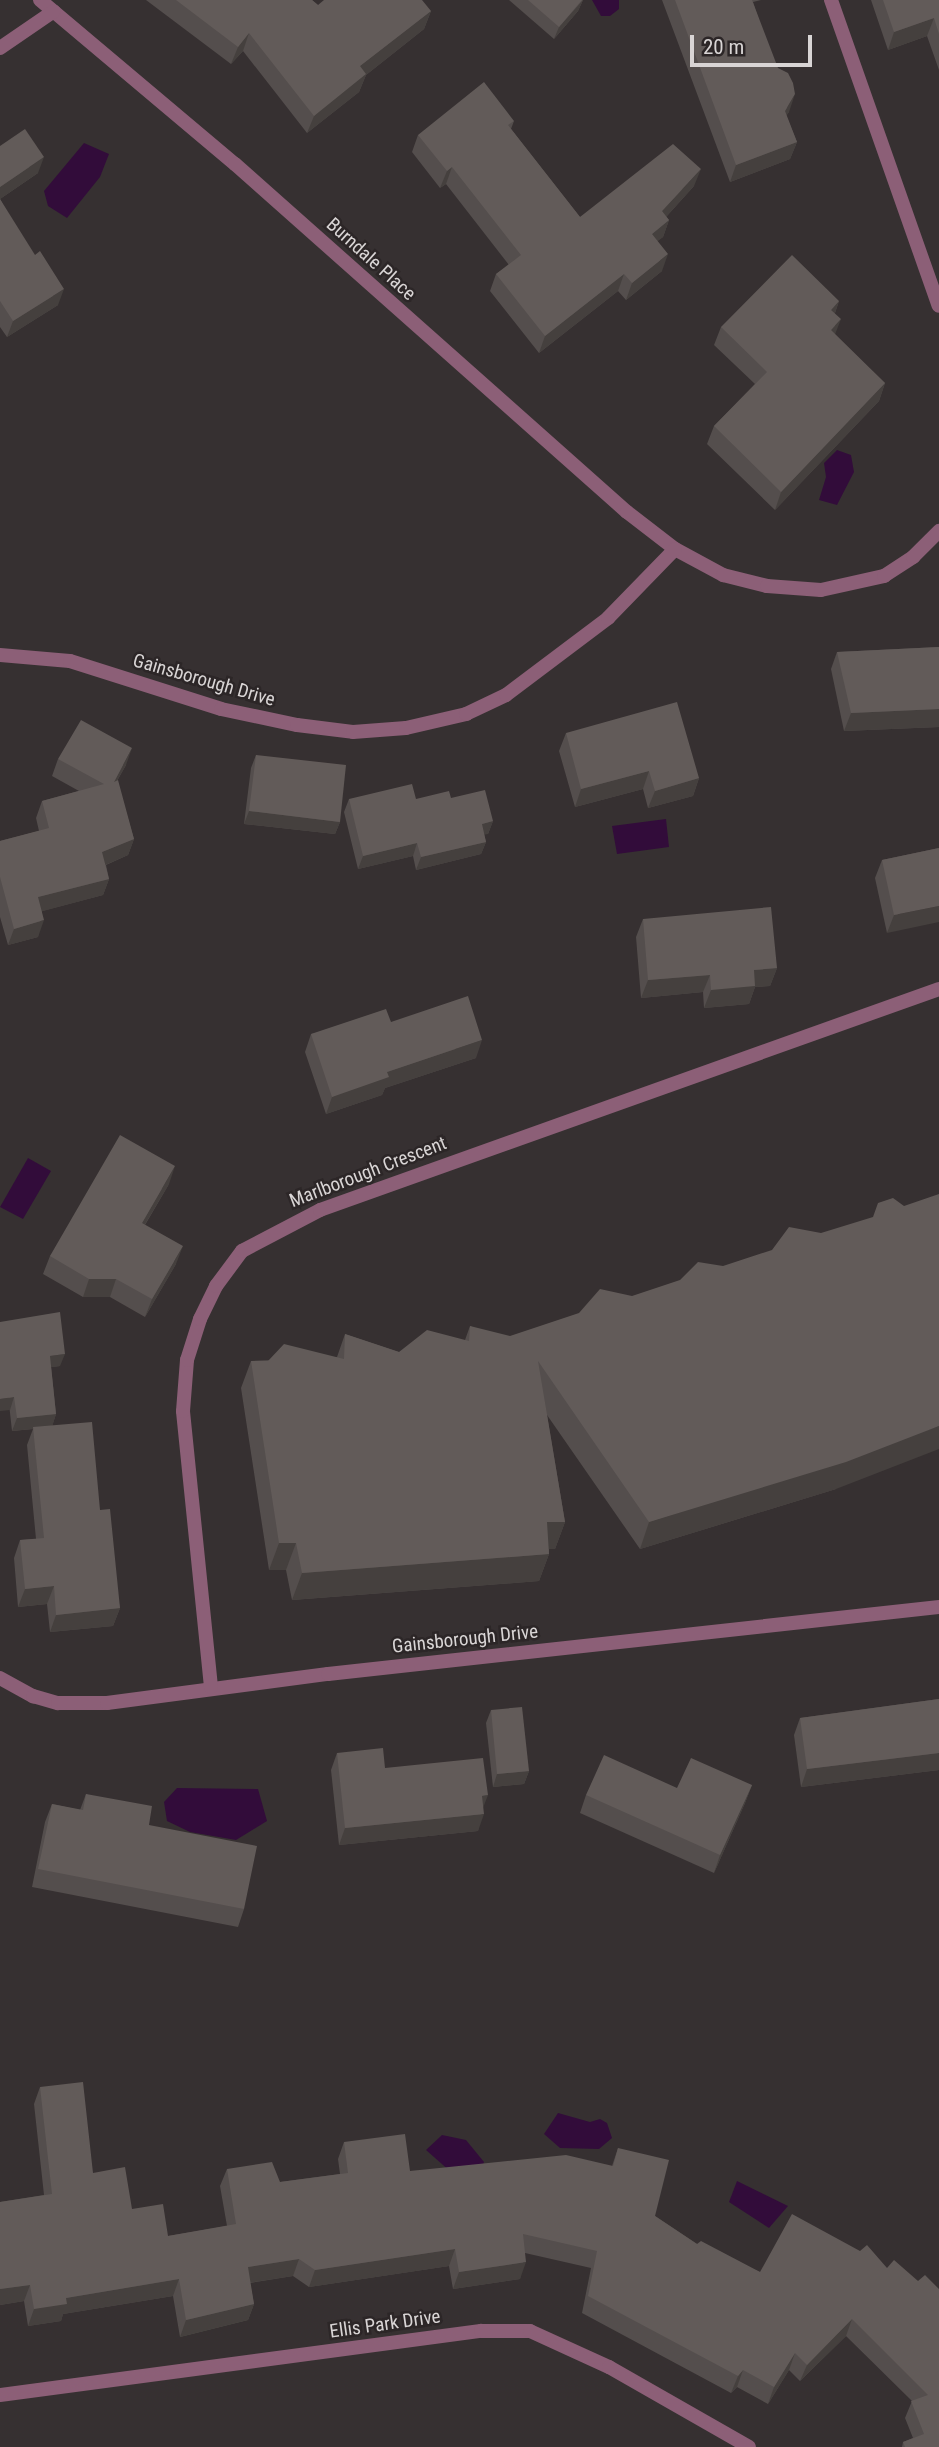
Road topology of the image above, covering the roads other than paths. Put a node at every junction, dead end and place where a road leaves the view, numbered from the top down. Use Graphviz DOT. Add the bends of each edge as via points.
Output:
graph roads {
  1 [pos="40,0"];
  2 [pos="831,0"];
  3 [pos="54,11"];
  4 [pos="0,48"];
  5 [pos="939,306"];
  6 [pos="939,531"];
  7 [pos="675,549"];
  8 [pos="0,655"];
  9 [pos="939,989"];
  10 [pos="939,1607"];
  11 [pos="0,1678"];
  12 [pos="211,1687"];
  13 [pos="0,2395"];
  14 [pos="749,2447"];
  1 -- 3 [label="street, Burndale Place"];
  2 -- 5 [label="street"];
  3 -- 4 [label="street"];
  3 -- 7 [label="street, Burndale Place"];
  6 -- 7 [label="street, Burndale Place" via="884,576 821,590 767,586 723,575"];
  7 -- 8 [label="street, Gainsborough Drive" via="608,618 506,695 466,714 406,728 353,732 297,725 221,709 70,662"];
  9 -- 12 [label="street, Marlborough Crescent" via="320,1210 242,1251 216,1286 200,1319 187,1360 183,1411"];
  10 -- 12 [label="street, Gainsborough Drive"];
  11 -- 12 [label="street, Gainsborough Drive" via="58,1703 107,1703"];
  13 -- 14 [label="street, Ellis Park Drive" via="481,2331 530,2331 608,2367"];
}
